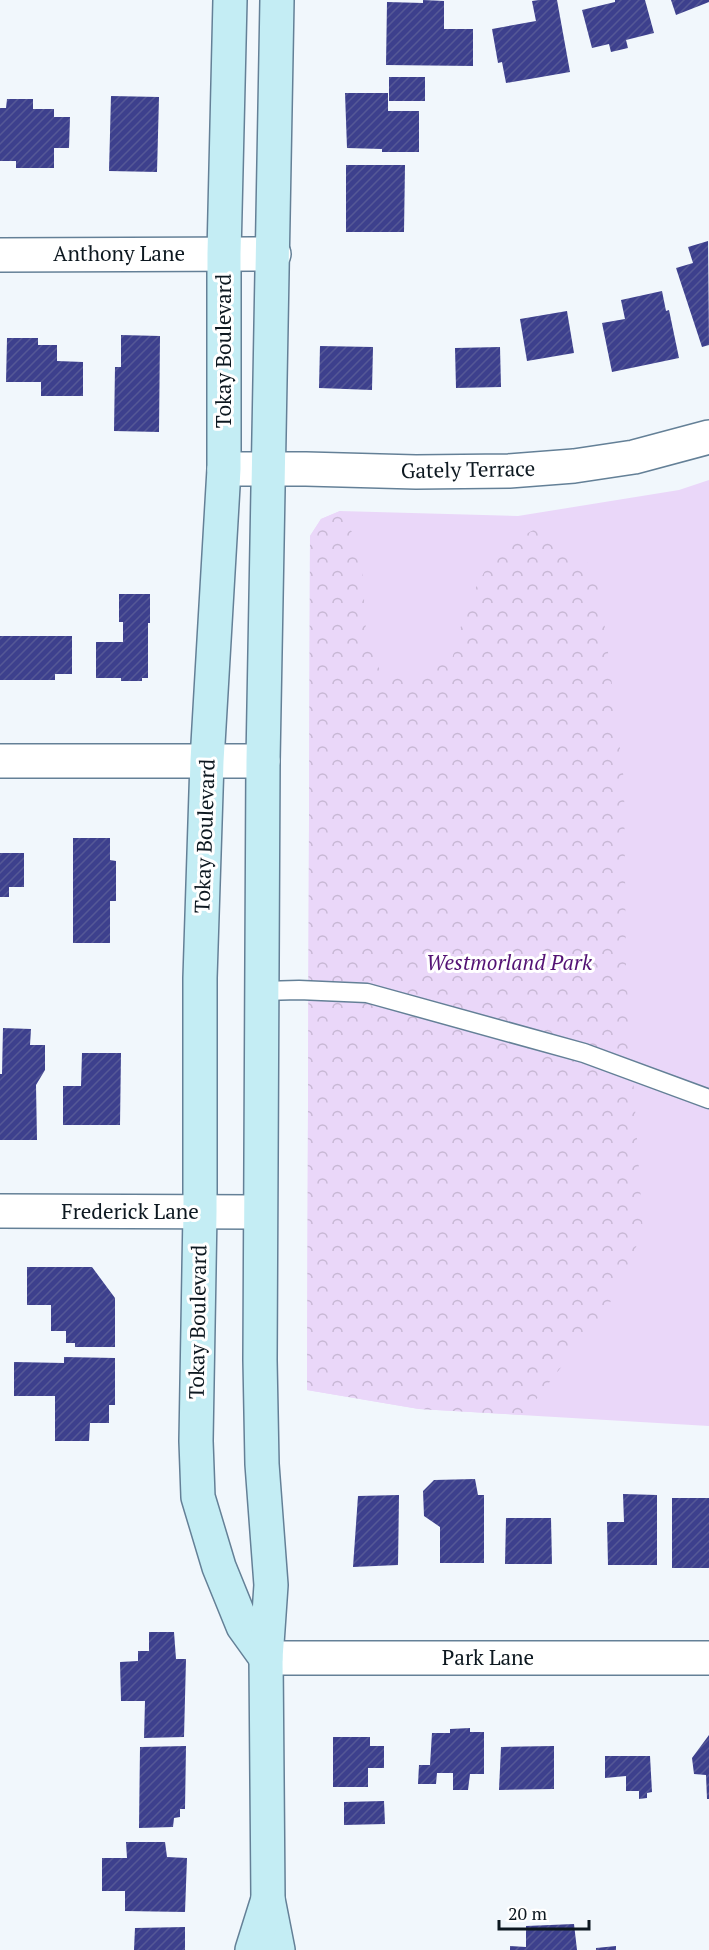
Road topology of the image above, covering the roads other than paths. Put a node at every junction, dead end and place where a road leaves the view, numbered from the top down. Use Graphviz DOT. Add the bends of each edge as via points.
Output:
graph roads {
  1 [pos="230,0"];
  2 [pos="277,0"];
  3 [pos="224,254"];
  4 [pos="274,254"];
  5 [pos="0,255"];
  6 [pos="709,438"];
  7 [pos="224,470"];
  8 [pos="269,470"];
  9 [pos="0,761"];
  10 [pos="207,761"];
  11 [pos="263,761"];
  12 [pos="262,991"];
  13 [pos="709,1099"];
  14 [pos="0,1211"];
  15 [pos="200,1212"];
  16 [pos="260,1212"];
  17 [pos="266,1658"];
  18 [pos="709,1658"];
  19 [pos="268,1899"];
  20 [pos="252,1950"];
  21 [pos="278,1950"];
  1 -- 3 [label="street, Tokay Boulevard"];
  2 -- 4 [label="street"];
  3 -- 4 [label="street, Anthony Lane"];
  3 -- 5 [label="street, Anthony Lane"];
  3 -- 7 [label="street, Tokay Boulevard"];
  4 -- 8 [label="street"];
  6 -- 8 [label="street, Gately Terrace" via="634,457 552,468 428,472"];
  7 -- 8 [label="street, Gately Terrace"];
  7 -- 10 [label="street, Tokay Boulevard"];
  8 -- 11 [label="street"];
  9 -- 10 [label="street"];
  10 -- 11 [label="street"];
  10 -- 15 [label="street, Tokay Boulevard" via="200,978"];
  11 -- 12 [label="street"];
  12 -- 13 [label="lane" via="367,993 584,1053"];
  12 -- 16 [label="street"];
  14 -- 15 [label="street, Frederick Lane"];
  15 -- 16 [label="street, Frederick Lane"];
  15 -- 17 [label="street, Tokay Boulevard" via="198,1497 219,1567 243,1626"];
  16 -- 17 [label="street" via="262,1464 271,1585"];
  17 -- 18 [label="street, Park Lane"];
  17 -- 19 [label="street"];
  19 -- 20 [label="street"];
  19 -- 21 [label="street"];
}
